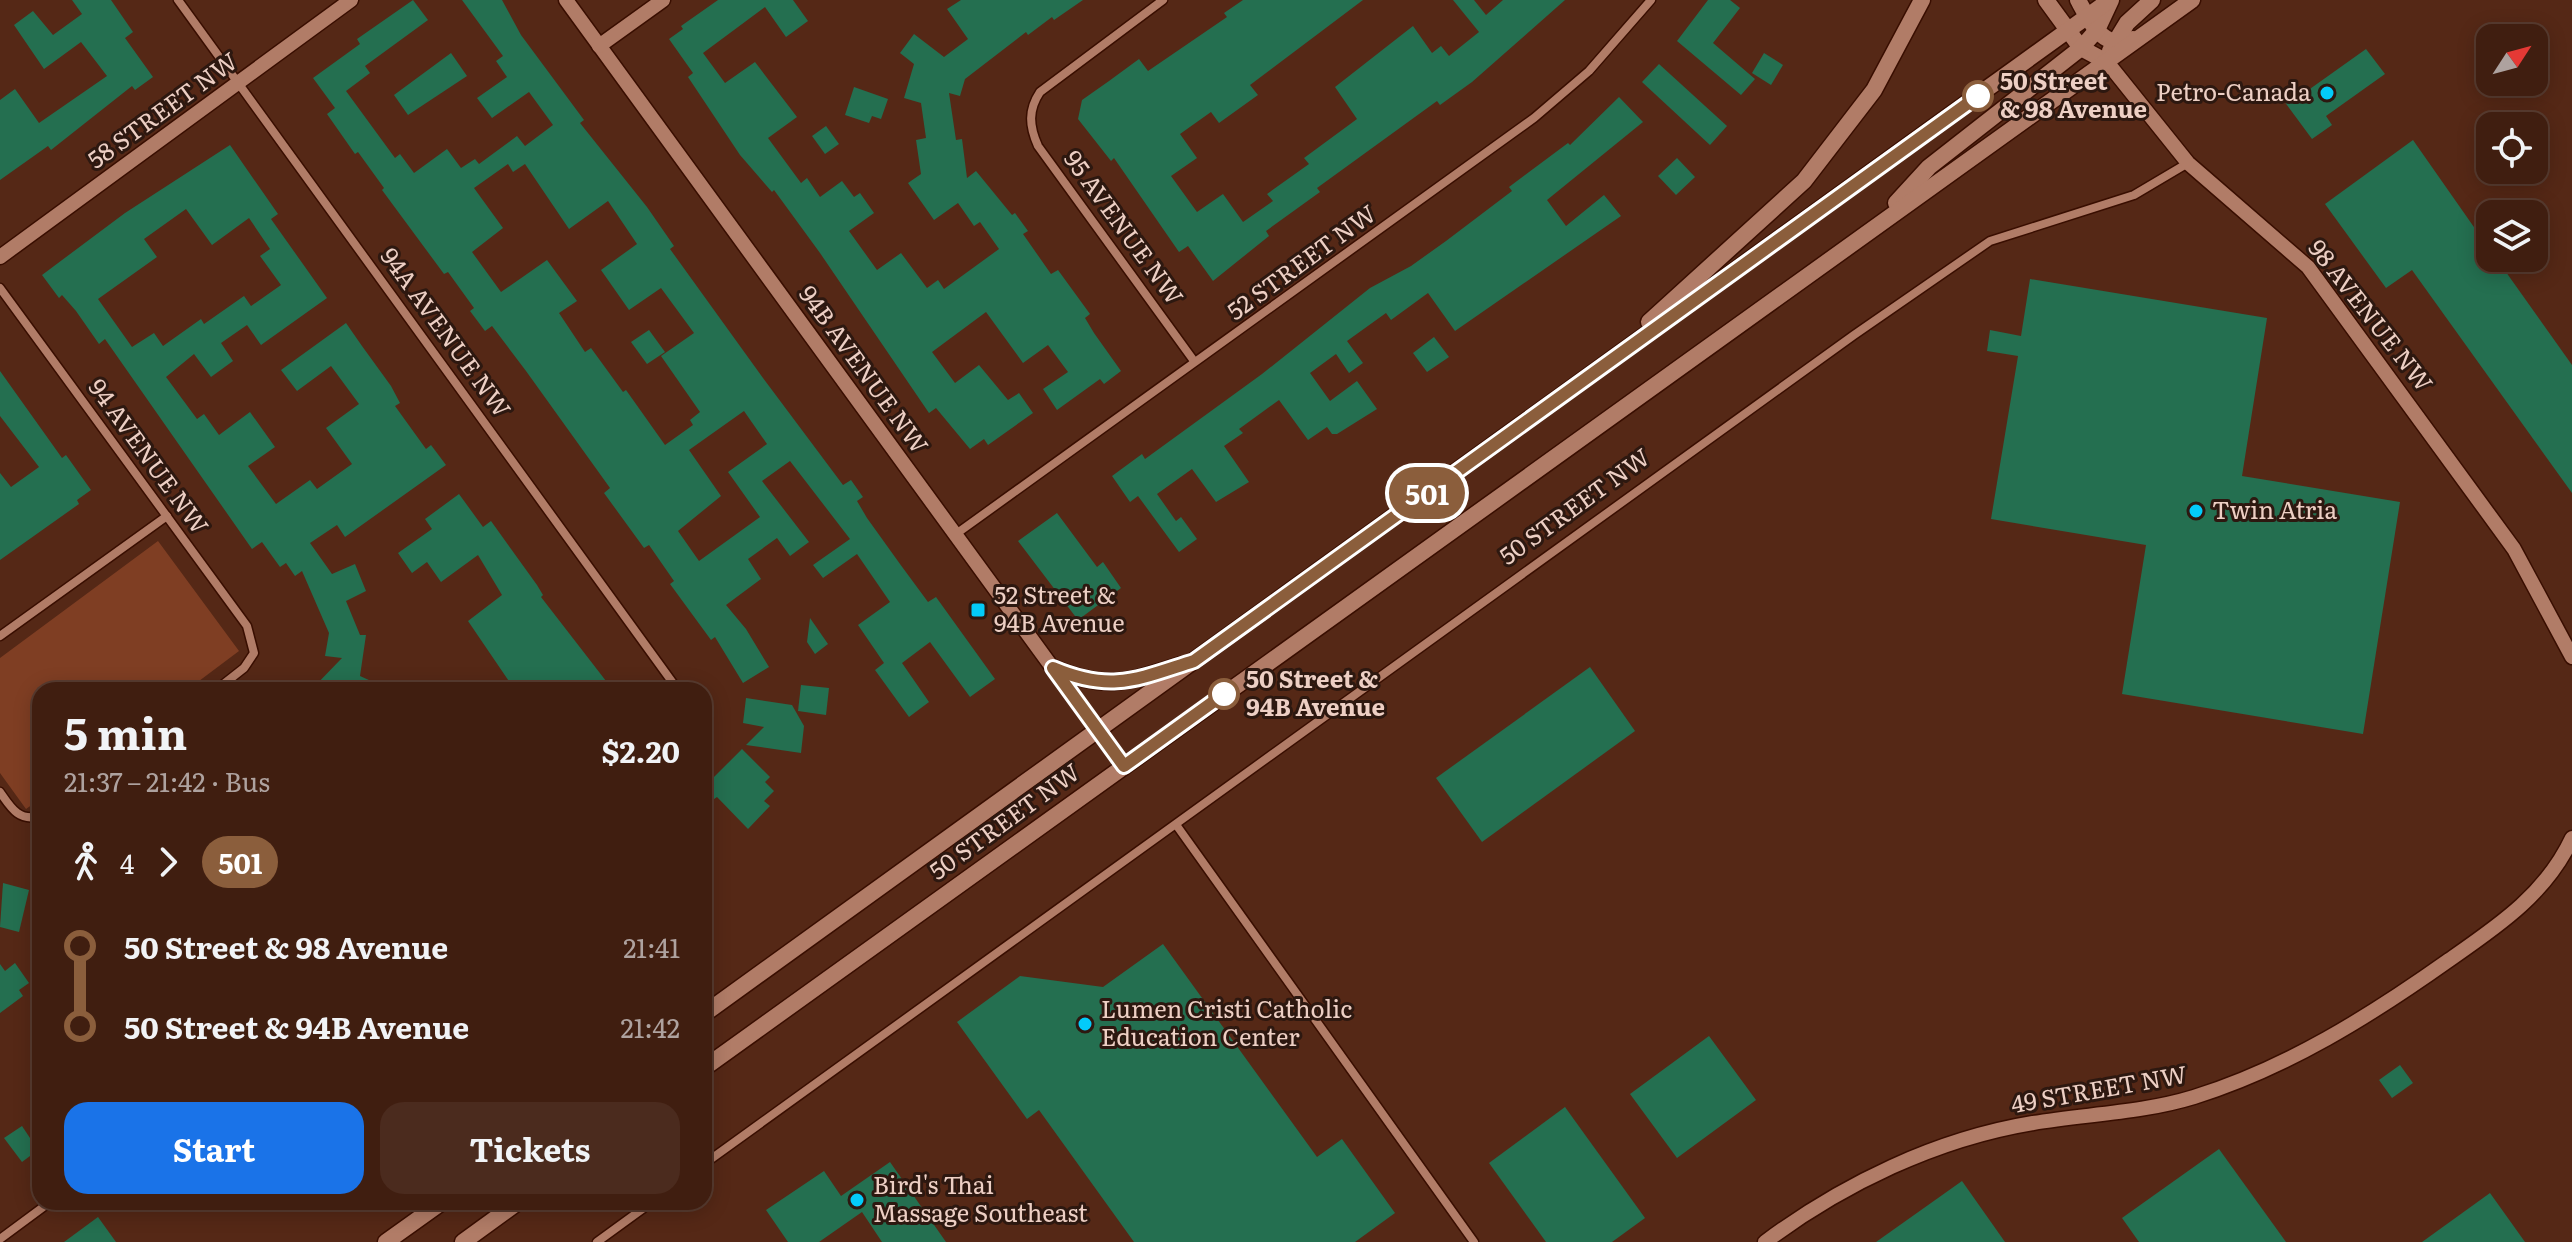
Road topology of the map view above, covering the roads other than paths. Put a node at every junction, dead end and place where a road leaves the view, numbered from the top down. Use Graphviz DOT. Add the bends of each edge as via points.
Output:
graph roads {
  1 [pos="178,0"];
  2 [pos="351,0"];
  3 [pos="566,0"];
  4 [pos="663,0"];
  5 [pos="1163,0"];
  6 [pos="1651,0"];
  7 [pos="1922,0"];
  8 [pos="2046,0"];
  9 [pos="2078,0"];
  10 [pos="2111,0"];
  11 [pos="2152,0"];
  12 [pos="2192,0"];
  13 [pos="2159,25"];
  14 [pos="2067,31"];
  15 [pos="2102,33"];
  16 [pos="599,46"];
  17 [pos="2081,48"];
  18 [pos="2107,62"];
  19 [pos="239,83"];
  20 [pos="2188,163"];
  21 [pos="1873,227"];
  22 [pos="0,257"];
  23 [pos="0,288"];
  24 [pos="1194,361"];
  25 [pos="1577,385"];
  26 [pos="167,516"];
  27 [pos="956,534"];
  28 [pos="2565,626"];
  29 [pos="0,636"];
  30 [pos="2572,657"];
  31 [pos="1194,661"];
  32 [pos="1053,668"];
  33 [pos="226,682"];
  34 [pos="672,682"];
  35 [pos="1098,731"];
  36 [pos="1124,766"];
  37 [pos="0,792"];
  38 [pos="32,817"];
  39 [pos="1177,826"];
  40 [pos="2572,838"];
  41 [pos="712,1008"];
  42 [pos="712,1062"];
  43 [pos="712,1158"];
  44 [pos="39,1210"];
  45 [pos="431,1210"];
  46 [pos="507,1210"];
  47 [pos="641,1210"];
  48 [pos="0,1239"];
  49 [pos="386,1242"];
  50 [pos="463,1242"];
  51 [pos="597,1242"];
  52 [pos="1474,1242"];
  53 [pos="1765,1242"];
  1 -- 19 [label="street, 94A AVENUE NW"];
  2 -- 19 [label="street, 58 STREET NW"];
  3 -- 16 [label="street, 94B AVENUE NW"];
  4 -- 16 [label="street"];
  5 -- 24 [label="street, 95 AVENUE NW" via="1040,92 1030,114 1038,146"];
  6 -- 24 [label="street, 52 STREET NW" via="1589,71 1534,118"];
  7 -- 25 [label="main road" via="1874,90 1804,181"];
  8 -- 14 [label="main road, 98 AVENUE NW"];
  9 -- 15 [label="main road"];
  10 -- 15 [label="main road, 50 STREET NW"];
  10 -- 15 [label="main road" via="2114,20"];
  11 -- 15 [label="main road" via="2127,23"];
  12 -- 13 [label="main road, 50 STREET NW"];
  13 -- 15 [label="main road" via="2121,44"];
  13 -- 18 [label="main road, 50 STREET NW"];
  14 -- 15 [label="main road, 50 STREET NW"];
  14 -- 17 [label="main road, 98 AVENUE NW"];
  14 -- 25 [label="main road, 50 STREET NW"];
  15 -- 17 [label="main road"];
  15 -- 18 [label="main road"];
  16 -- 27 [label="street, 94B AVENUE NW"];
  17 -- 18 [label="main road, 98 AVENUE NW"];
  17 -- 21 [label="main road" via="1929,167"];
  18 -- 20 [label="street, 98 AVENUE NW"];
  18 -- 21 [label="main road, 50 STREET NW"];
  19 -- 22 [label="street, 58 STREET NW"];
  19 -- 34 [label="street, 94A AVENUE NW"];
  20 -- 28 [label="street, 98 AVENUE NW" via="2308,267"];
  20 -- 39 [label="street, 50 STREET NW" via="2134,195 1990,241"];
  21 -- 36 [label="main road, 50 STREET NW"];
  23 -- 26 [label="street, 94 AVENUE NW"];
  24 -- 27 [label="street, 52 STREET NW"];
  25 -- 31 [label="main road, 50 STREET NW"];
  26 -- 29 [label="street"];
  26 -- 33 [label="street, 94 AVENUE NW" via="247,626 254,653"];
  27 -- 32 [label="street, 94B AVENUE NW"];
  28 -- 30 [label="street"];
  31 -- 32 [label="main road" via="1102,684"];
  31 -- 35 [label="main road, 50 STREET NW"];
  32 -- 35 [label="street, 94B AVENUE NW"];
  35 -- 36 [label="street, 94B AVENUE NW"];
  35 -- 41 [label="main road, 50 STREET NW"];
  36 -- 42 [label="main road, 50 STREET NW"];
  37 -- 38 [label="street" via="18,815"];
  39 -- 43 [label="street, 50 STREET NW"];
  39 -- 52 [label="street"];
  40 -- 53 [label="street, 49 STREET NW" via="2539,889 2503,922 2400,995 2274,1066 2192,1097 1962,1140 1848,1188"];
  44 -- 48 [label="street"];
  45 -- 49 [label="main road"];
  46 -- 50 [label="main road"];
  47 -- 51 [label="street"];
}
